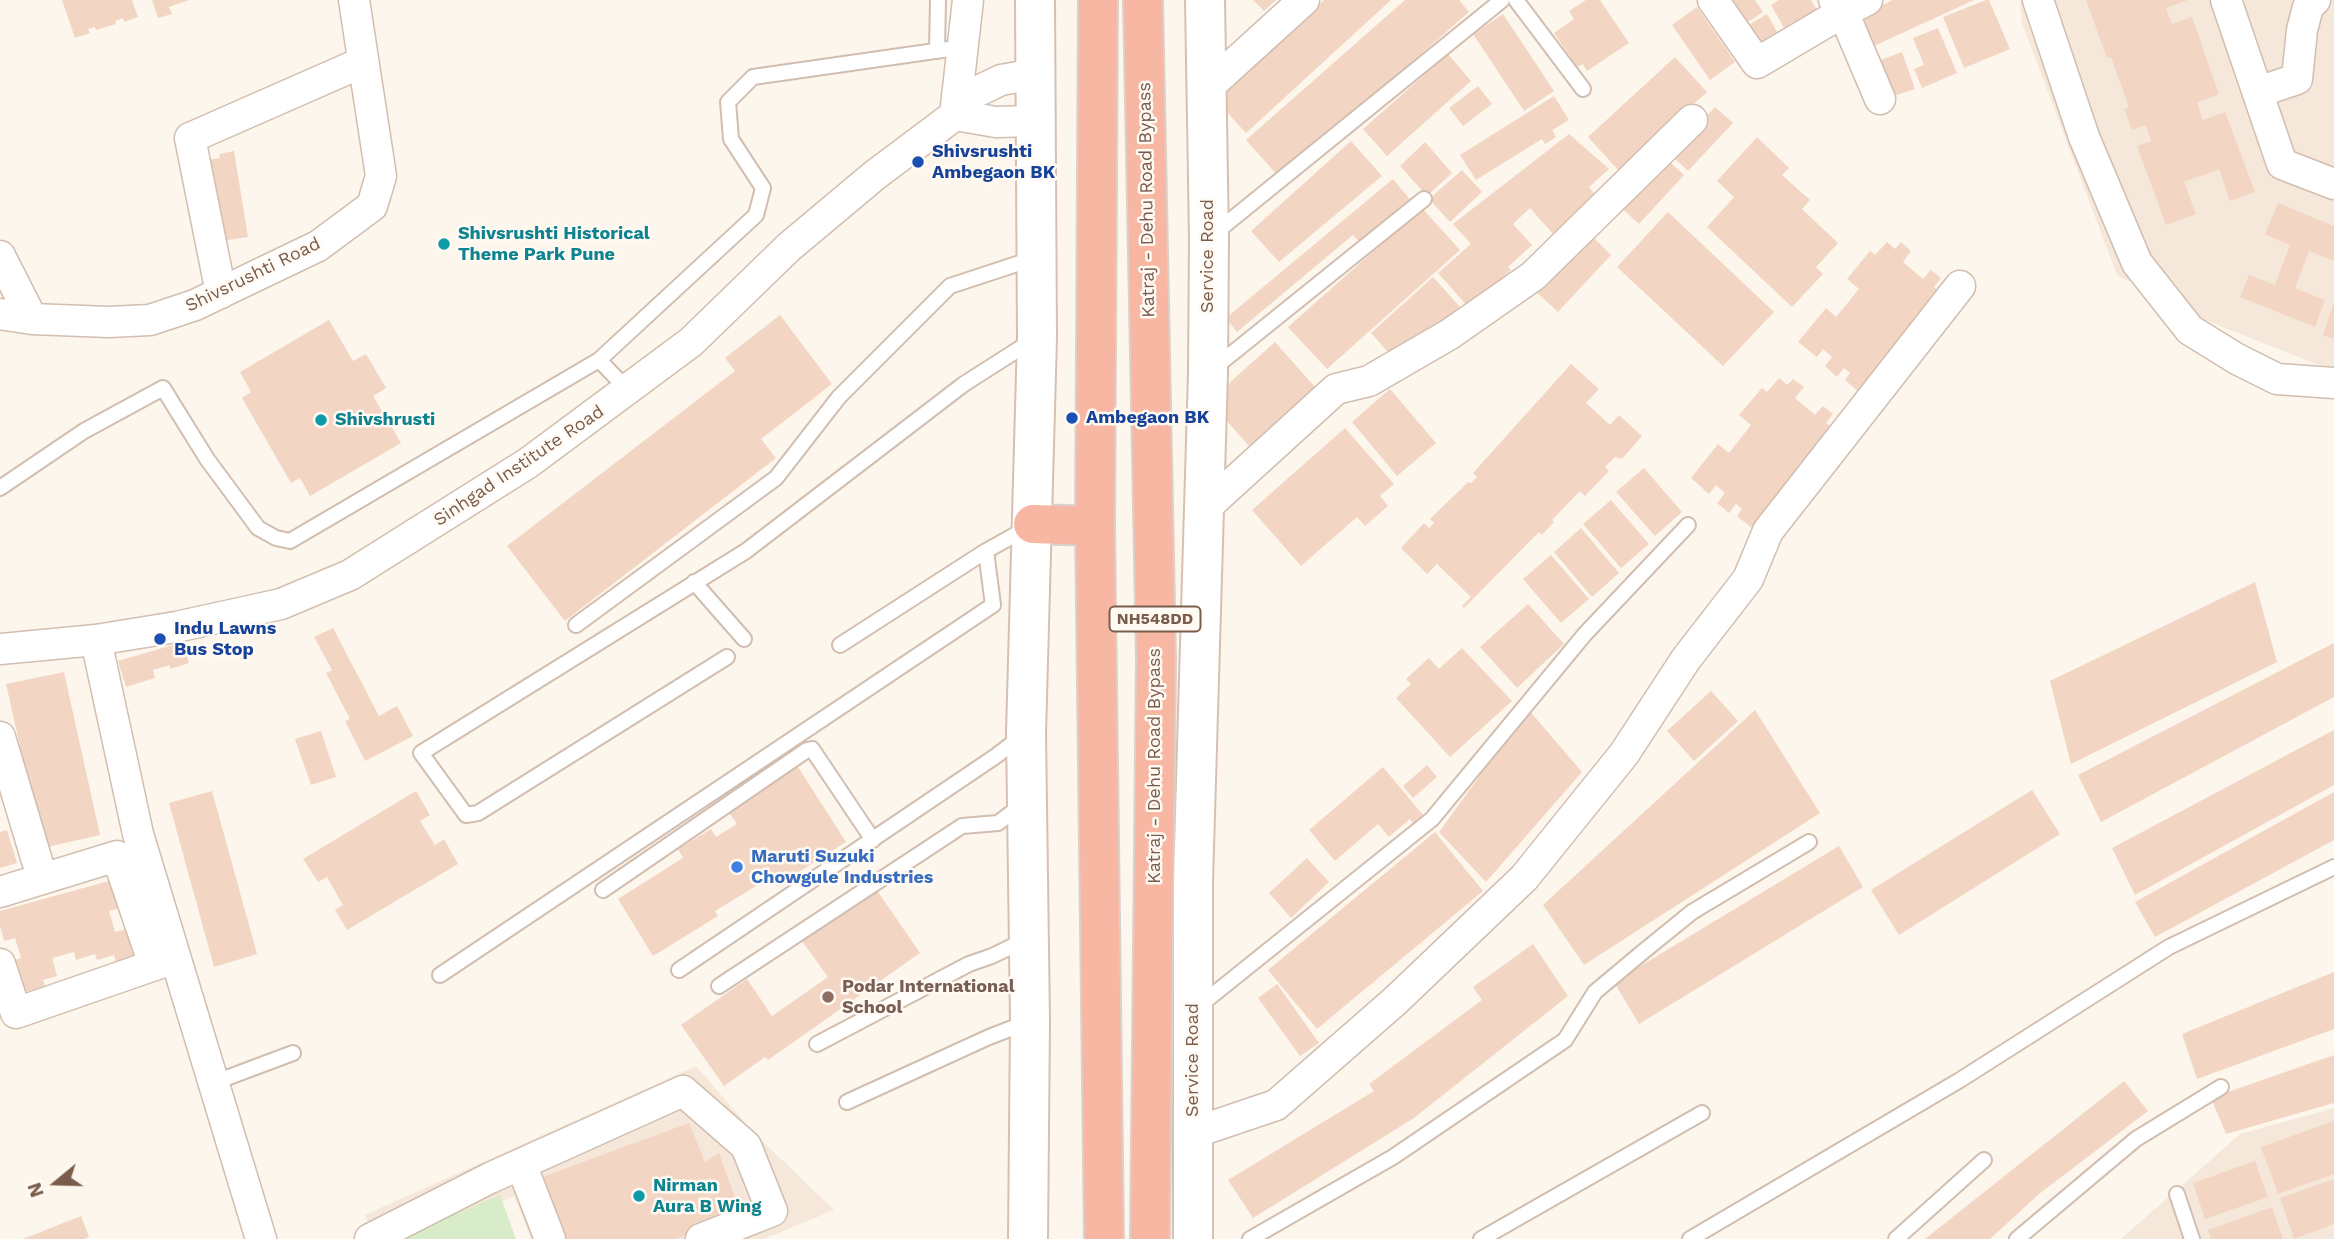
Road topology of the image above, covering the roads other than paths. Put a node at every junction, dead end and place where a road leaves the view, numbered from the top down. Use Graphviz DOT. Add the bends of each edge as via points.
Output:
graph roads {
  1 [pos="355,0"];
  2 [pos="938,0"];
  3 [pos="968,0"];
  4 [pos="1035,0"];
  5 [pos="1098,0"];
  6 [pos="1143,0"];
  7 [pos="1205,0"];
  8 [pos="1304,0"];
  9 [pos="1502,0"];
  10 [pos="1516,0"];
  11 [pos="1713,0"];
  12 [pos="2038,0"];
  13 [pos="2226,0"];
  14 [pos="2315,0"];
  15 [pos="1848,4"];
  16 [pos="950,49"];
  17 [pos="363,62"];
  18 [pos="1035,74"];
  19 [pos="1206,89"];
  20 [pos="1583,89"];
  21 [pos="2258,92"];
  22 [pos="1880,99"];
  23 [pos="954,115"];
  24 [pos="1692,120"];
  25 [pos="1035,121"];
  26 [pos="2334,184"];
  27 [pos="1424,199"];
  28 [pos="1209,238"];
  29 [pos="0,256"];
  30 [pos="1035,258"];
  31 [pos="1960,286"];
  32 [pos="221,293"];
  33 [pos="0,314"];
  34 [pos="32,319"];
  35 [pos="1037,337"];
  36 [pos="599,360"];
  37 [pos="1208,373"];
  38 [pos="2334,383"];
  39 [pos="628,390"];
  40 [pos="0,488"];
  41 [pos="1202,511"];
  42 [pos="1033,524"];
  43 [pos="1688,525"];
  44 [pos="1095,526"];
  45 [pos="986,551"];
  46 [pos="694,582"];
  47 [pos="576,625"];
  48 [pos="744,639"];
  49 [pos="96,640"];
  50 [pos="840,645"];
  51 [pos="0,649"];
  52 [pos="727,657"];
  53 [pos="1026,733"];
  54 [pos="0,737"];
  55 [pos="1027,801"];
  56 [pos="873,840"];
  57 [pos="1809,842"];
  58 [pos="37,861"];
  59 [pos="2334,867"];
  60 [pos="603,890"];
  61 [pos="0,892"];
  62 [pos="1029,938"];
  63 [pos="165,961"];
  64 [pos="0,964"];
  65 [pos="680,970"];
  66 [pos="440,975"];
  67 [pos="719,986"];
  68 [pos="1193,1011"];
  69 [pos="1030,1021"];
  70 [pos="817,1044"];
  71 [pos="293,1053"];
  72 [pos="212,1083"];
  73 [pos="2221,1087"];
  74 [pos="847,1102"];
  75 [pos="1702,1113"];
  76 [pos="1193,1133"];
  77 [pos="1984,1160"];
  78 [pos="521,1164"];
  79 [pos="2177,1194"];
  80 [pos="261,1239"];
  81 [pos="370,1239"];
  82 [pos="550,1239"];
  83 [pos="701,1239"];
  84 [pos="1028,1239"];
  85 [pos="1104,1239"];
  86 [pos="1150,1239"];
  87 [pos="1193,1239"];
  88 [pos="1250,1239"];
  89 [pos="1481,1239"];
  90 [pos="1690,1239"];
  91 [pos="1896,1239"];
  92 [pos="2017,1239"];
  93 [pos="2192,1239"];
  1 -- 17 [label="street, Shivsrushti Road"];
  2 -- 16 [label="lane"];
  3 -- 16 [label="street"];
  4 -- 18 [label="street"];
  5 -- 44 [label="highway, NH548DD"];
  6 -- 86 [label="highway, Katraj - Dehu Road Bypass / NH548DD" via="1156,658"];
  7 -- 19 [label="street, Service Road"];
  8 -- 19 [label="street"];
  9 -- 28 [label="lane"];
  10 -- 20 [label="lane"];
  11 -- 15 [label="street" via="1757,63"];
  12 -- 38 [label="street" via="2084,137 2137,263 2190,330 2277,379"];
  13 -- 21 [label="street"];
  14 -- 21 [label="street" via="2308,7 2302,30 2297,79"];
  15 -- 22 [label="street"];
  16 -- 23 [label="street"];
  16 -- 36 [label="lane" via="753,77 728,102 731,139 763,188 756,215"];
  17 -- 32 [label="street, Shivsrushti Road" via="381,176 372,206 318,246"];
  17 -- 32 [label="street" via="190,138"];
  18 -- 23 [label="street, Sinhgad Institute Road" via="1001,80 974,93"];
  18 -- 25 [label="street"];
  19 -- 28 [label="street, Service Road"];
  21 -- 26 [label="street" via="2282,164"];
  23 -- 25 [label="street" via="996,122"];
  23 -- 39 [label="street, Sinhgad Institute Road" via="789,247 691,342"];
  24 -- 41 [label="street" via="1533,276 1450,334 1369,382 1336,389"];
  25 -- 30 [label="street"];
  27 -- 37 [label="lane"];
  28 -- 37 [label="street, Service Road"];
  29 -- 34 [label="street"];
  30 -- 35 [label="street"];
  30 -- 47 [label="lane" via="950,286 839,397 776,478"];
  31 -- 76 [label="street" via="1768,531 1748,579 1686,659 1624,754 1524,878 1395,1001 1276,1105"];
  32 -- 34 [label="street, Shivsrushti Road" via="150,320"];
  33 -- 34 [label="street, Shivsrushti Road"];
  35 -- 42 [label="street"];
  35 -- 46 [label="lane" via="964,384 746,551"];
  36 -- 39 [label="lane"];
  36 -- 40 [label="lane" via="290,541 258,528 163,388 85,431"];
  37 -- 41 [label="street, Service Road"];
  39 -- 49 [label="street, Sinhgad Institute Road" via="528,463 350,575 281,604"];
  41 -- 68 [label="street, Service Road"];
  42 -- 44 [label="highway"];
  42 -- 45 [label="lane"];
  42 -- 53 [label="street"];
  43 -- 68 [label="lane" via="1585,634 1432,819"];
  44 -- 85 [label="highway, NH548DD"];
  45 -- 50 [label="lane"];
  45 -- 66 [label="lane" via="993,605"];
  46 -- 48 [label="lane"];
  46 -- 52 [label="lane" via="421,753 466,815 478,813"];
  49 -- 51 [label="street, Sinhgad Institute Road"];
  49 -- 63 [label="street"];
  53 -- 55 [label="street"];
  53 -- 56 [label="lane"];
  54 -- 58 [label="street"];
  55 -- 62 [label="street"];
  55 -- 67 [label="lane" via="998,823 962,826"];
  56 -- 60 [label="lane" via="812,749"];
  56 -- 65 [label="lane"];
  57 -- 88 [label="lane" via="1692,912 1595,992 1564,1040 1393,1157"];
  59 -- 90 [label="lane" via="2169,947 1960,1080"];
  61 -- 63 [label="street" via="117,856"];
  62 -- 69 [label="street"];
  62 -- 70 [label="lane" via="969,964"];
  63 -- 64 [label="street" via="16,1013"];
  63 -- 72 [label="street"];
  68 -- 76 [label="street, Service Road"];
  69 -- 74 [label="lane"];
  69 -- 84 [label="street"];
  71 -- 72 [label="lane"];
  72 -- 80 [label="street"];
  73 -- 92 [label="lane" via="2136,1139"];
  75 -- 89 [label="lane"];
  76 -- 87 [label="street, Service Road"];
  77 -- 91 [label="lane"];
  78 -- 81 [label="street"];
  78 -- 82 [label="street"];
  78 -- 83 [label="street" via="683,1091 746,1146 772,1211"];
  79 -- 93 [label="lane"];
}
